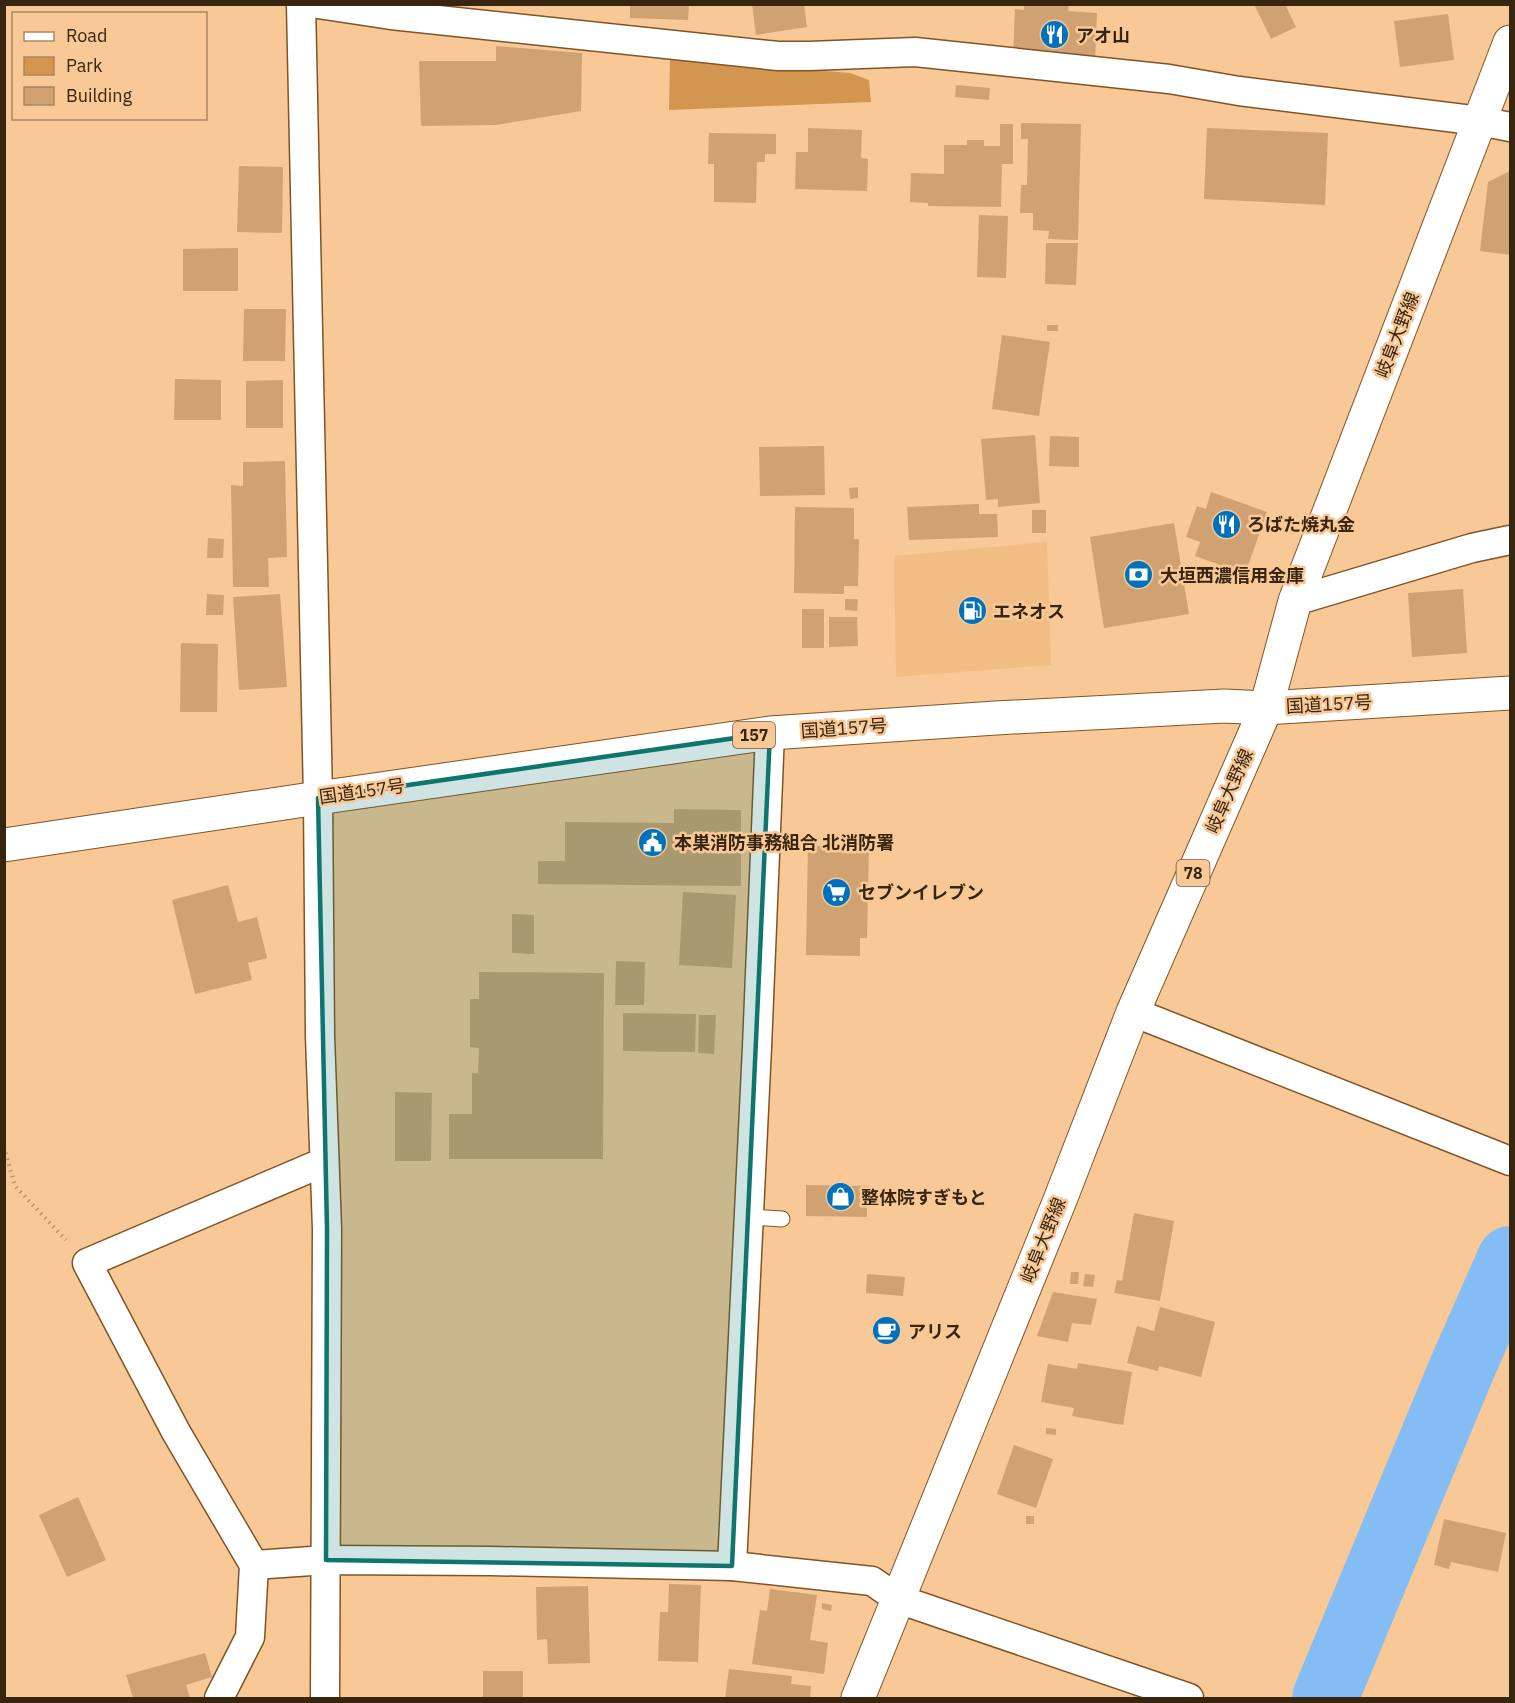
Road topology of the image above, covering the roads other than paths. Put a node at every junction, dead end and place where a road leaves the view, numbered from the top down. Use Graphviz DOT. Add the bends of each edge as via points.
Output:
graph roads {
  1 [pos="301,4"];
  2 [pos="318,4"];
  3 [pos="1510,42"];
  4 [pos="1495,124"];
  5 [pos="1510,540"];
  6 [pos="1295,601"];
  7 [pos="1510,693"];
  8 [pos="1266,708"];
  9 [pos="770,733"];
  10 [pos="318,798"];
  11 [pos="4,845"];
  12 [pos="1133,1012"];
  13 [pos="1510,1161"];
  14 [pos="324,1162"];
  15 [pos="748,1217"];
  16 [pos="782,1219"];
  17 [pos="326,1560"];
  18 [pos="254,1565"];
  19 [pos="732,1566"];
  20 [pos="898,1599"];
  21 [pos="219,1698"];
  22 [pos="325,1698"];
  23 [pos="858,1698"];
  24 [pos="1189,1698"];
  1 -- 10 [label="street"];
  2 -- 4 [label="street" via="778,56 915,52 1169,79"];
  3 -- 4 [label="main road, 岐阜大野線 / 78"];
  4 -- 6 [label="main road, 岐阜大野線 / 78"];
  5 -- 6 [label="street"];
  6 -- 8 [label="main road, 岐阜大野線 / 78"];
  7 -- 8 [label="main road, 国道157号 / 157"];
  8 -- 9 [label="main road, 国道157号 / 157" via="1224,706"];
  8 -- 12 [label="main road, 岐阜大野線 / 78"];
  9 -- 10 [label="main road, 国道157号 / 157"];
  9 -- 15 [label="street"];
  10 -- 11 [label="main road, 国道157号 / 157"];
  10 -- 14 [label="street"];
  12 -- 13 [label="street"];
  12 -- 20 [label="main road, 岐阜大野線 / 78"];
  14 -- 17 [label="street"];
  14 -- 18 [label="street" via="87,1263 176,1432"];
  15 -- 16 [label="lane"];
  15 -- 19 [label="street"];
  17 -- 18 [label="street"];
  17 -- 19 [label="street"];
  17 -- 22 [label="street"];
  18 -- 21 [label="street" via="250,1637"];
  19 -- 20 [label="street" via="872,1581"];
  20 -- 23 [label="main road, 岐阜大野線 / 78"];
  20 -- 24 [label="street"];
}
